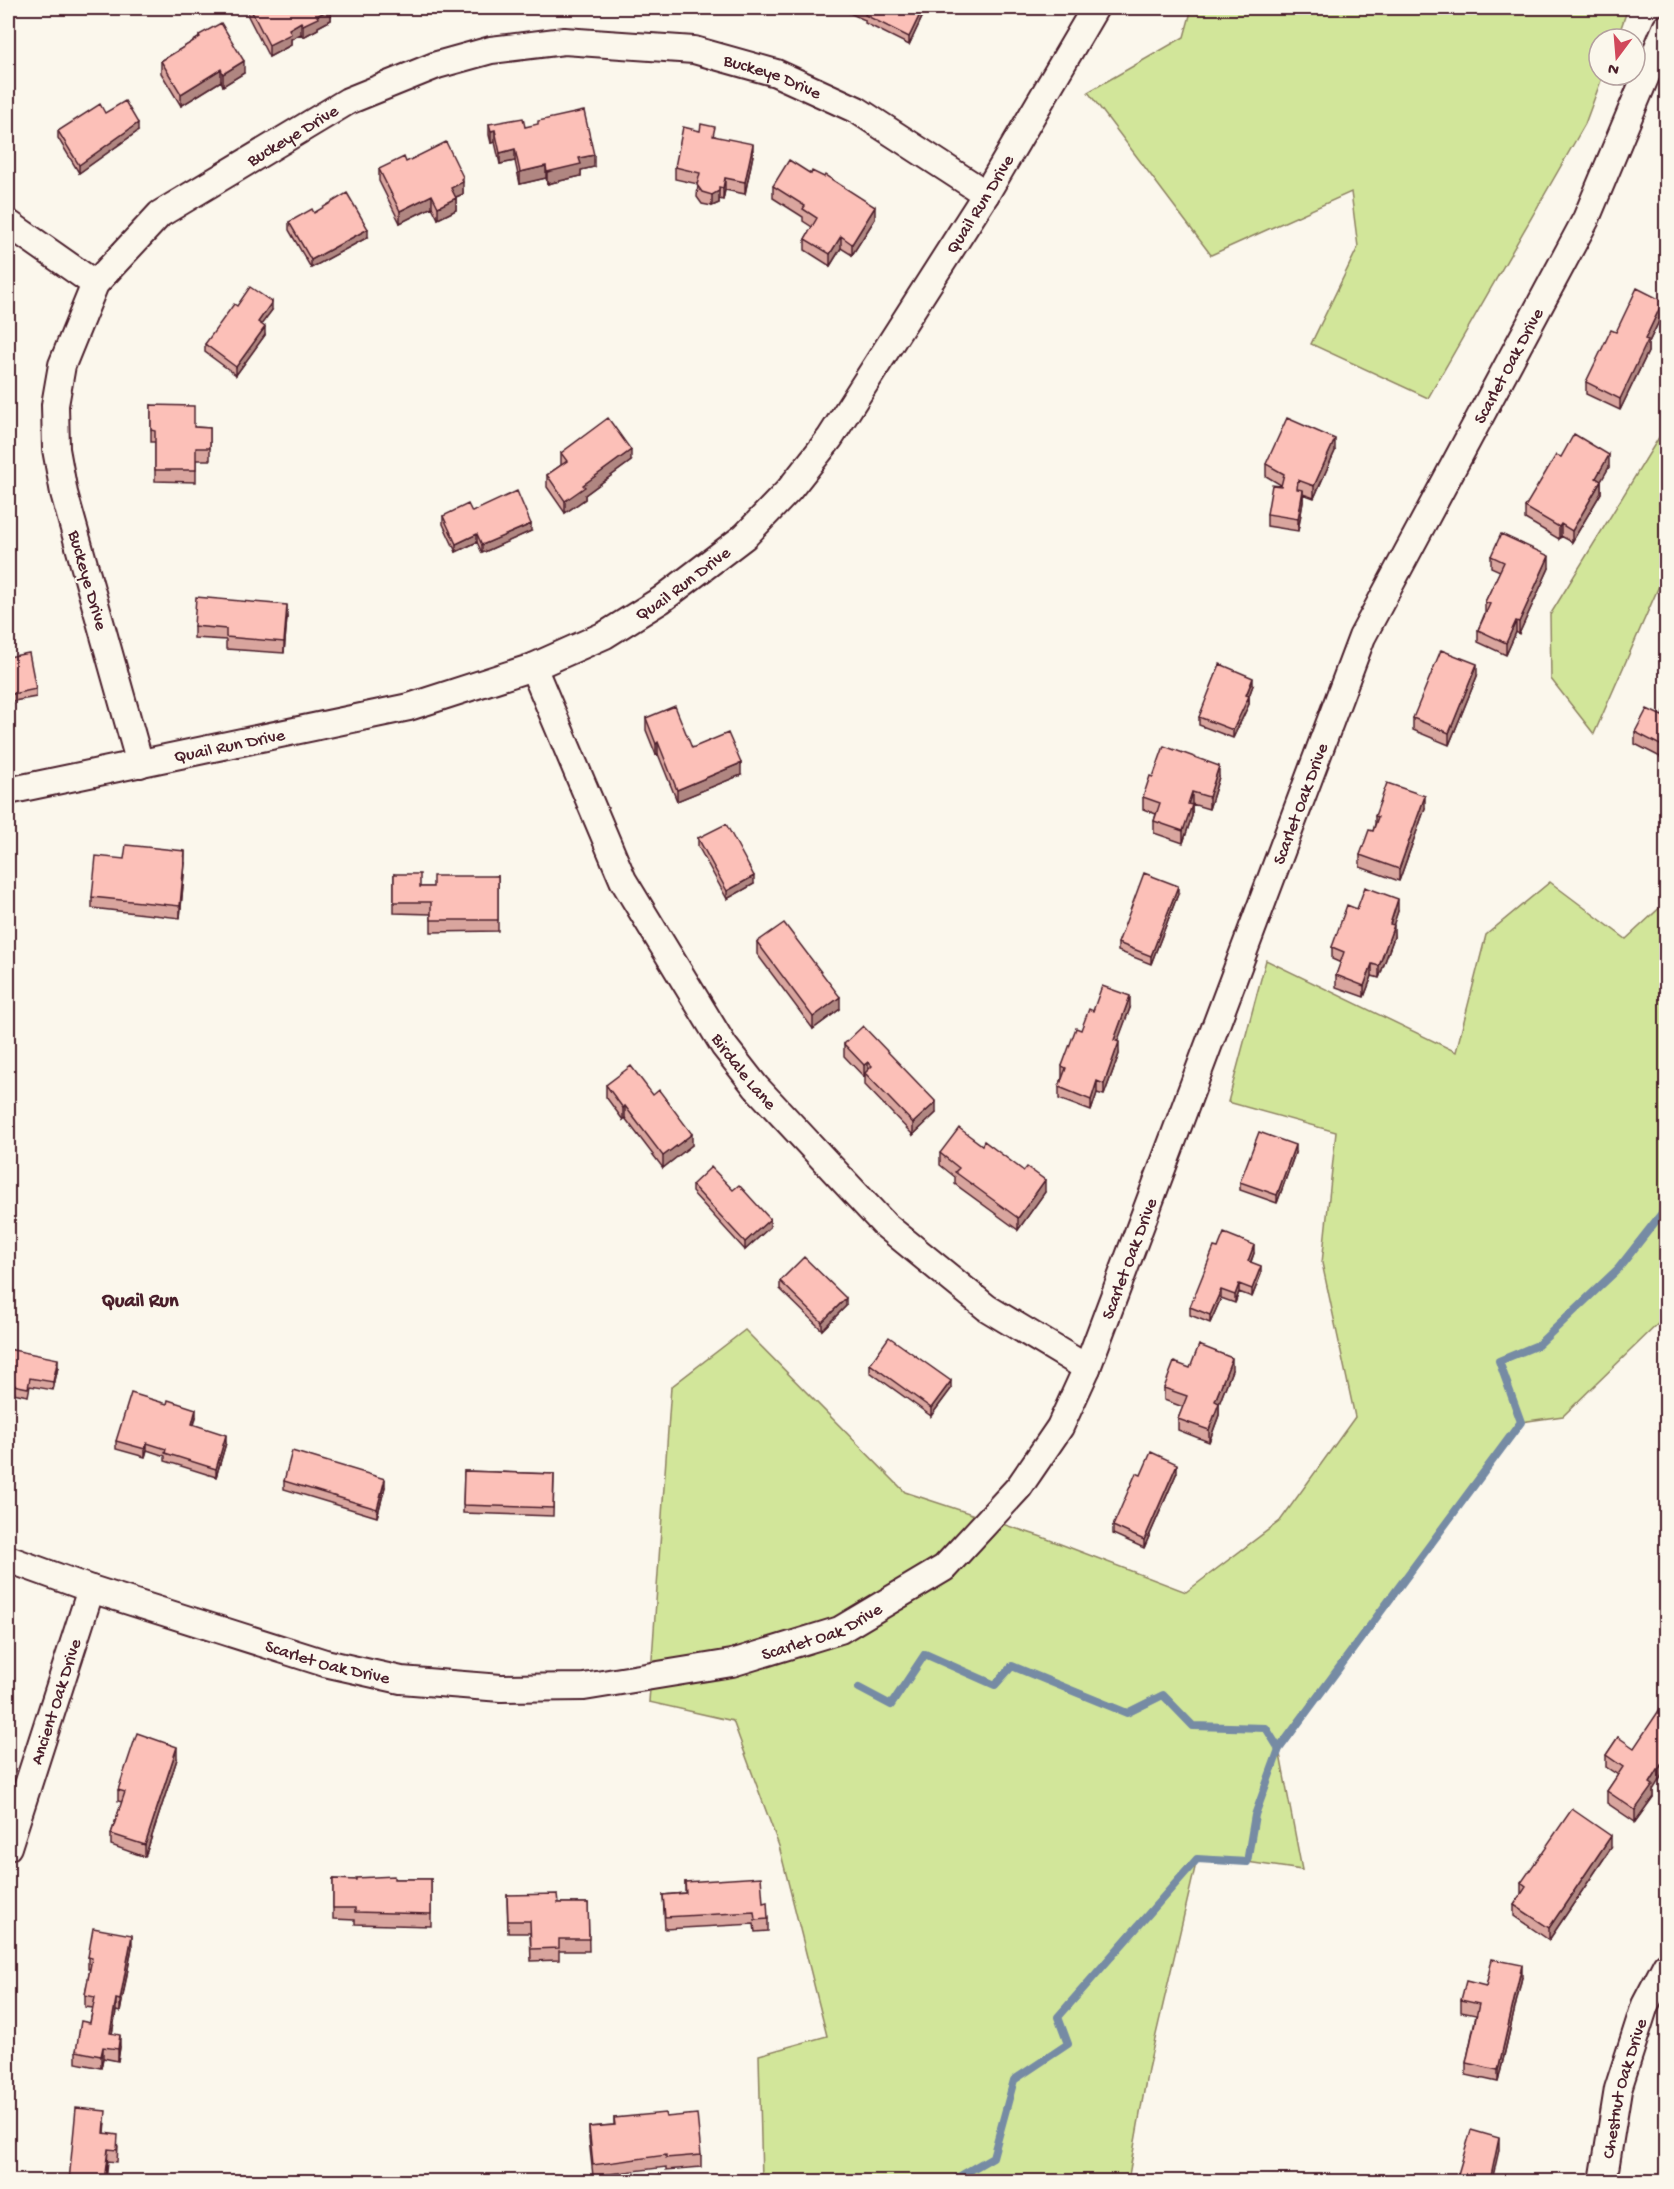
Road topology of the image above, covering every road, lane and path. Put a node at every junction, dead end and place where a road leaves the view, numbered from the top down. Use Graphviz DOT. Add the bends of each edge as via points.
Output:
graph roads {
  1 [pos="1095,8"];
  2 [pos="1666,27"];
  3 [pos="986,194"];
  4 [pos="8,223"];
  5 [pos="95,284"];
  6 [pos="533,667"];
  7 [pos="140,764"];
  8 [pos="8,791"];
  9 [pos="1087,1368"];
  10 [pos="8,1559"];
  11 [pos="91,1589"];
  12 [pos="8,1847"];
  13 [pos="1666,1965"];
  14 [pos="1603,2181"];
  1 -- 3 [label="street, Quail Run Drive"];
  2 -- 9 [label="street, Scarlet Oak Drive" via="1586,219 1362,637"];
  3 -- 5 [label="street, Buckeye Drive" via="857,110 776,73 694,50 564,41 491,50 437,65 348,101 160,214"];
  3 -- 6 [label="street, Quail Run Drive" via="830,438 789,490 745,536 661,600 605,634"];
  4 -- 5 [label="street"];
  5 -- 7 [label="street, Buckeye Drive" via="62,365 55,405 56,449 64,493"];
  6 -- 7 [label="street, Quail Run Drive" via="409,707"];
  6 -- 9 [label="street, Birdale Lane" via="623,880 724,1047 756,1087 884,1224 987,1308"];
  7 -- 8 [label="street, Quail Run Drive"];
  9 -- 11 [label="street, Scarlet Oak Drive" via="1060,1427 1019,1487 944,1568 840,1630 732,1663 584,1687 501,1688 401,1680 325,1663"];
  10 -- 11 [label="street, Scarlet Oak Drive"];
  11 -- 12 [label="street, Ancient Oak Drive"];
  13 -- 14 [label="street, Chestnut Oak Drive" via="1645,2005 1618,2089"];
}
